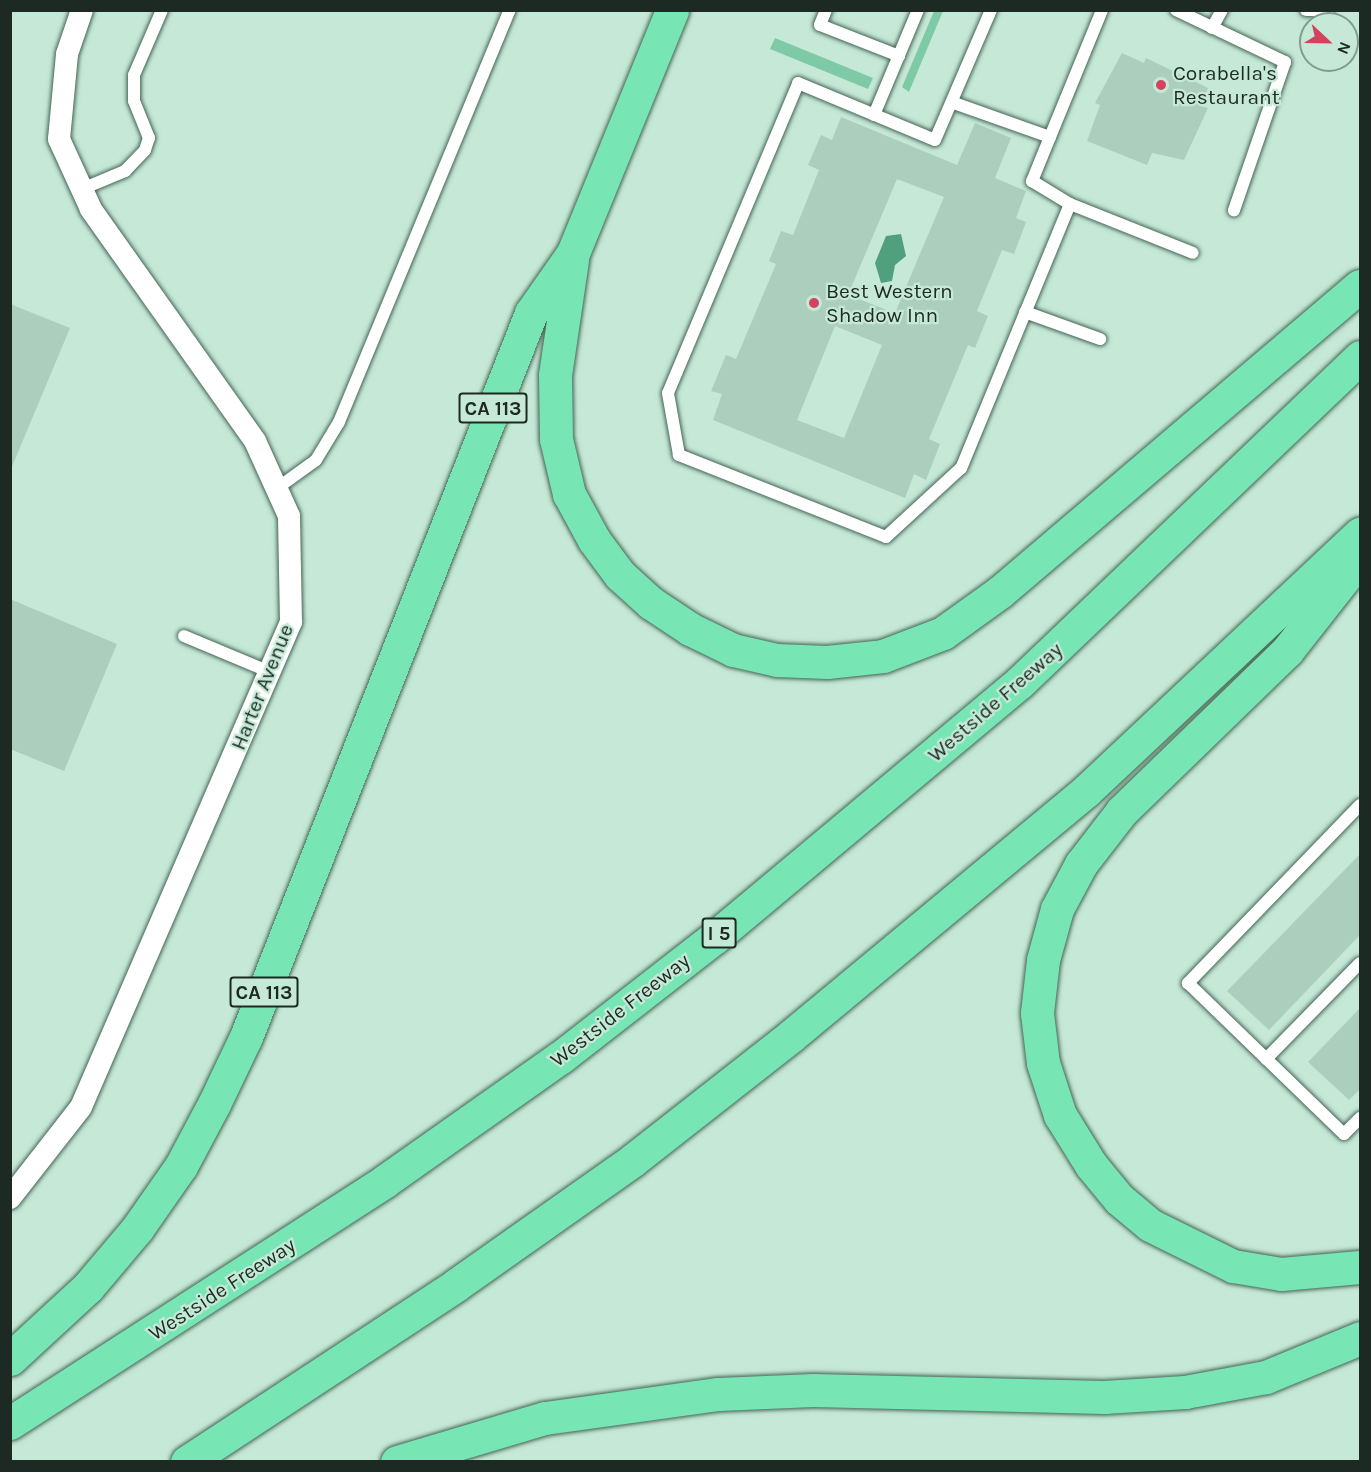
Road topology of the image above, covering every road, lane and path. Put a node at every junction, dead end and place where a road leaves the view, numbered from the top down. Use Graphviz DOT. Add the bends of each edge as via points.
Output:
graph roads {
  1 [pos="82,10"];
  2 [pos="162,10"];
  3 [pos="510,10"];
  4 [pos="672,10"];
  5 [pos="826,10"];
  6 [pos="918,10"];
  7 [pos="991,10"];
  8 [pos="1102,10"];
  9 [pos="1176,10"];
  10 [pos="1222,10"];
  11 [pos="1306,10"];
  12 [pos="1328,10"];
  13 [pos="1212,28"];
  14 [pos="899,56"];
  15 [pos="954,103"];
  16 [pos="874,115"];
  17 [pos="1050,136"];
  18 [pos="82,189"];
  19 [pos="1070,204"];
  20 [pos="1234,210"];
  21 [pos="573,253"];
  22 [pos="1193,253"];
  23 [pos="1360,286"];
  24 [pos="1025,312"];
  25 [pos="1100,339"];
  26 [pos="1360,357"];
  27 [pos="276,489"];
  28 [pos="1360,534"];
  29 [pos="1360,557"];
  30 [pos="184,636"];
  31 [pos="270,672"];
  32 [pos="1360,805"];
  33 [pos="1360,963"];
  34 [pos="1266,1059"];
  35 [pos="1360,1118"];
  36 [pos="10,1198"];
  37 [pos="1360,1267"];
  38 [pos="1360,1338"];
  39 [pos="10,1359"];
  40 [pos="10,1423"];
  41 [pos="187,1461"];
  42 [pos="397,1461"];
  1 -- 18 [label="street, Harter Avenue" via="67,54 58,139"];
  2 -- 18 [label="lane" via="134,75 135,101 148,138 145,150 125,171"];
  3 -- 27 [label="lane" via="339,422 316,460"];
  4 -- 21 [label="highway, CA 113"];
  5 -- 14 [label="lane" via="820,25"];
  6 -- 14 [label="lane"];
  7 -- 15 [label="lane"];
  8 -- 17 [label="lane"];
  9 -- 13 [label="lane"];
  10 -- 13 [label="lane"];
  11 -- 12 [label="lane"];
  13 -- 20 [label="lane" via="1285,63"];
  14 -- 16 [label="lane"];
  15 -- 16 [label="lane" via="935,140"];
  15 -- 17 [label="lane"];
  16 -- 24 [label="lane" via="798,83 668,393 679,455 886,537 961,468"];
  17 -- 19 [label="lane" via="1032,181"];
  18 -- 27 [label="street, Harter Avenue" via="91,210 255,441"];
  19 -- 22 [label="lane"];
  19 -- 24 [label="lane"];
  21 -- 23 [label="highway" via="555,375 556,440 569,494 594,540 620,574 651,603 690,629 733,650 777,660 827,662 882,656 943,633 1000,592"];
  21 -- 39 [label="highway, CA 113" via="531,313 246,1037 214,1104 181,1166 137,1229 88,1287"];
  24 -- 25 [label="lane"];
  26 -- 40 [label="highway, Westside Freeway / I 5" via="1019,683 714,938 561,1057 385,1181"];
  27 -- 31 [label="street, Harter Avenue" via="290,516 291,622"];
  28 -- 41 [label="highway" via="1086,791 800,1029 633,1160 456,1285"];
  29 -- 37 [label="highway" via="1287,651 1122,811 1081,864 1057,909 1043,960 1037,1013 1043,1063 1060,1115 1091,1166 1119,1199 1150,1225 1233,1266 1281,1274"];
  30 -- 31 [label="lane"];
  31 -- 36 [label="street, Harter Avenue" via="81,1107"];
  32 -- 34 [label="lane" via="1188,983"];
  33 -- 34 [label="lane"];
  34 -- 35 [label="lane" via="1344,1134"];
  38 -- 42 [label="highway" via="1266,1377 1185,1392 1104,1398 813,1390 718,1394 545,1418"];
}
